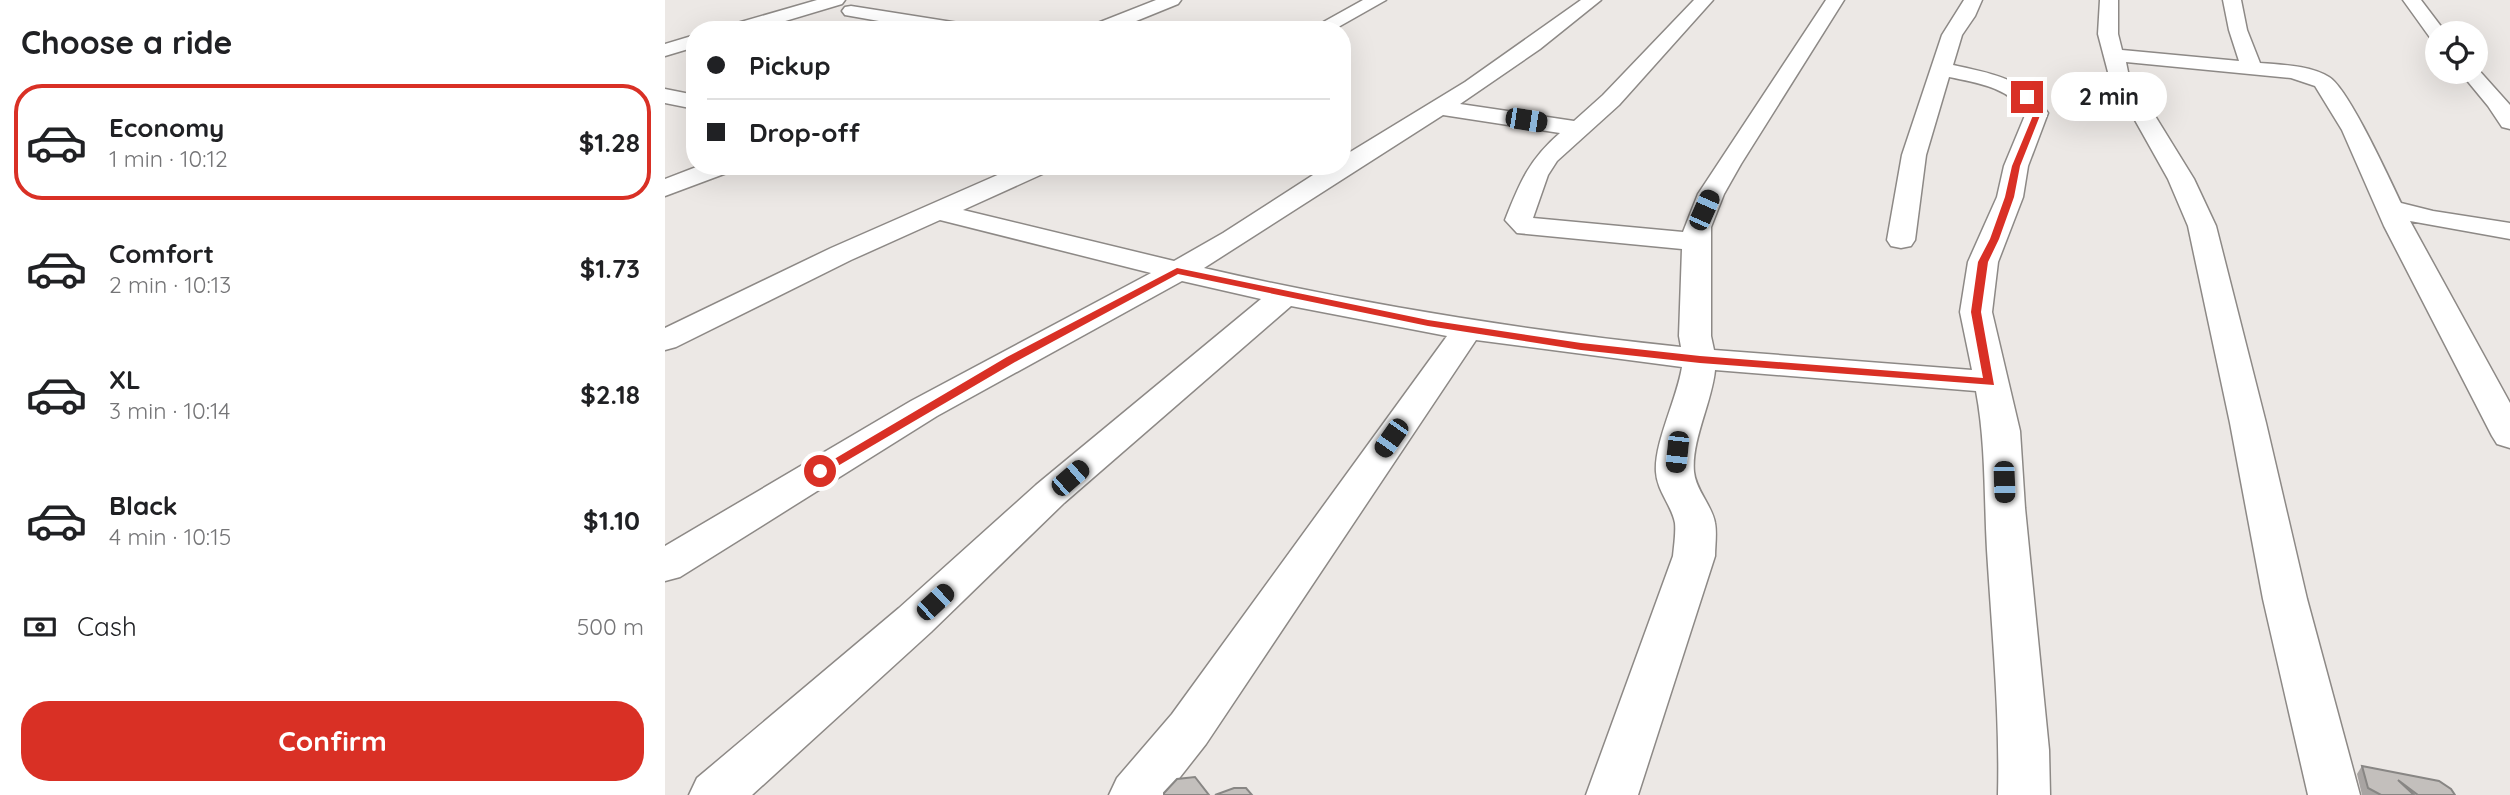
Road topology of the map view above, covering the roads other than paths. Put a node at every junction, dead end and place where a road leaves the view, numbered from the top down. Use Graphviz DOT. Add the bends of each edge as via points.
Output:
graph roads {
  1 [pos="887,0"];
  2 [pos="1172,0"];
  3 [pos="1377,0"];
  4 [pos="1592,0"];
  5 [pos="1704,0"];
  6 [pos="1835,0"];
  7 [pos="1973,0"];
  8 [pos="2109,0"];
  9 [pos="2232,0"];
  10 [pos="2411,0"];
  11 [pos="843,6"];
  12 [pos="775,21"];
  13 [pos="814,21"];
  14 [pos="919,21"];
  15 [pos="1120,21"];
  16 [pos="1336,21"];
  17 [pos="2427,21"];
  18 [pos="686,44"];
  19 [pos="665,50"];
  20 [pos="2114,55"];
  21 [pos="686,59"];
  22 [pos="665,64"];
  23 [pos="2252,68"];
  24 [pos="1941,69"];
  25 [pos="2483,84"];
  26 [pos="665,96"];
  27 [pos="686,100"];
  28 [pos="2503,102"];
  29 [pos="1443,108"];
  30 [pos="2510,122"];
  31 [pos="1581,129"];
  32 [pos="1351,164"];
  33 [pos="699,175"];
  34 [pos="1019,175"];
  35 [pos="1333,175"];
  36 [pos="665,188"];
  37 [pos="2390,208"];
  38 [pos="935,211"];
  39 [pos="2510,231"];
  40 [pos="1901,240"];
  41 [pos="1695,242"];
  42 [pos="1177,270"];
  43 [pos="1286,294"];
  44 [pos="1468,329"];
  45 [pos="665,340"];
  46 [pos="1700,359"];
  47 [pos="1990,382"];
  48 [pos="2510,436"];
  49 [pos="665,566"];
  50 [pos="715,795"];
  51 [pos="1135,795"];
  52 [pos="1612,795"];
  53 [pos="2024,795"];
  54 [pos="2334,795"];
  1 -- 11 [label="street"];
  2 -- 15 [label="street"];
  3 -- 16 [label="street"];
  4 -- 29 [label="street" via="1532,48"];
  5 -- 31 [label="street"];
  6 -- 41 [label="street" via="1711,194"];
  7 -- 24 [label="street" via="1952,35"];
  8 -- 20 [label="street" via="2108,34"];
  9 -- 23 [label="street"];
  10 -- 17 [label="street"];
  11 -- 12 [label="street"];
  11 -- 13 [label="street"];
  11 -- 14 [label="street"];
  18 -- 19 [label="street"];
  20 -- 23 [label="street"];
  20 -- 54 [label="street" via="2118,72 2181,179 2201,226"];
  21 -- 22 [label="street"];
  23 -- 37 [label="street" via="2305,74 2323,82 2354,130"];
  24 -- 40 [label="street" via="1914,155"];
  24 -- 47 [label="street" via="2004,84 2027,97 2037,113 1983,262 1976,312"];
  25 -- 28 [label="street"];
  26 -- 27 [label="street"];
  28 -- 30 [label="street"];
  29 -- 31 [label="street"];
  29 -- 32 [label="street"];
  31 -- 41 [label="street" via="1548,156 1535,175 1520,223"];
  33 -- 36 [label="street"];
  34 -- 38 [label="street"];
  35 -- 42 [label="street"];
  37 -- 39 [label="street"];
  37 -- 48 [label="street"];
  38 -- 42 [label="street"];
  38 -- 45 [label="street"];
  41 -- 46 [label="street" via="1695,336"];
  42 -- 43 [label="street"];
  42 -- 49 [label="street" via="1011,359"];
  43 -- 44 [label="street"];
  43 -- 50 [label="street" via="1050,494"];
  44 -- 46 [label="street"];
  44 -- 51 [label="street" via="1189,729"];
  46 -- 47 [label="street"];
  46 -- 52 [label="street" via="1675,473 1695,522 1693,556"];
  47 -- 53 [label="street" via="2002,431"];
}
